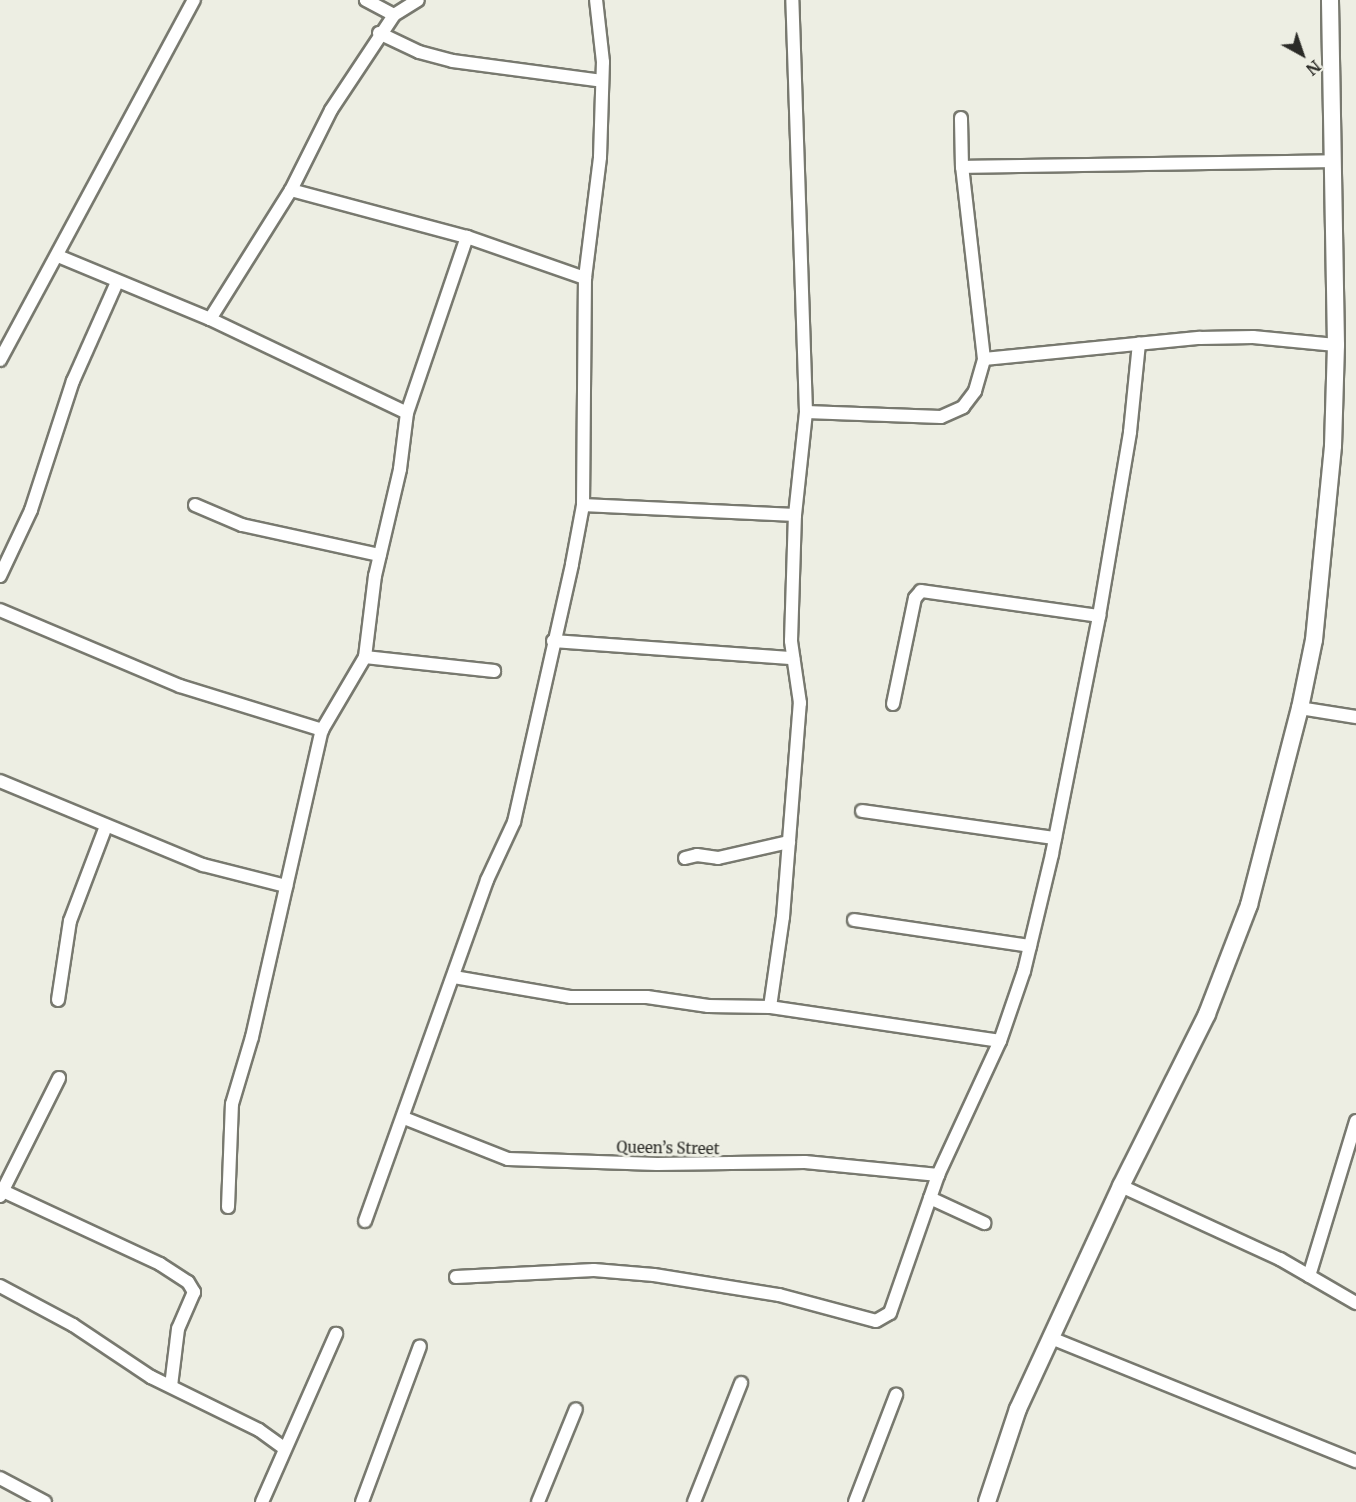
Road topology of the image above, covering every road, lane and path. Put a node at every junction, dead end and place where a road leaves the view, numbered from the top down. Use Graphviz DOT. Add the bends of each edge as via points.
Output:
graph roads {
  1 [pos="195,0"];
  2 [pos="366,0"];
  3 [pos="417,0"];
  4 [pos="597,0"];
  5 [pos="792,0"];
  6 [pos="1330,0"];
  7 [pos="394,15"];
  8 [pos="379,33"];
  9 [pos="602,81"];
  10 [pos="961,118"];
  11 [pos="1330,161"];
  12 [pos="962,167"];
  13 [pos="291,190"];
  14 [pos="467,237"];
  15 [pos="58,256"];
  16 [pos="585,278"];
  17 [pos="117,282"];
  18 [pos="210,319"];
  19 [pos="1139,343"];
  20 [pos="1336,345"];
  21 [pos="984,359"];
  22 [pos="0,360"];
  23 [pos="806,412"];
  24 [pos="407,413"];
  25 [pos="195,505"];
  26 [pos="583,505"];
  27 [pos="795,515"];
  28 [pos="380,555"];
  29 [pos="0,576"];
  30 [pos="0,610"];
  31 [pos="1099,616"];
  32 [pos="553,641"];
  33 [pos="365,657"];
  34 [pos="793,658"];
  35 [pos="494,671"];
  36 [pos="893,704"];
  37 [pos="1300,708"];
  38 [pos="1356,717"];
  39 [pos="322,730"];
  40 [pos="0,781"];
  41 [pos="862,811"];
  42 [pos="106,826"];
  43 [pos="1055,838"];
  44 [pos="789,842"];
  45 [pos="684,858"];
  46 [pos="286,886"];
  47 [pos="854,920"];
  48 [pos="1030,946"];
  49 [pos="454,977"];
  50 [pos="58,1000"];
  51 [pos="770,1007"];
  52 [pos="1000,1041"];
  53 [pos="59,1078"];
  54 [pos="404,1118"];
  55 [pos="1356,1121"];
  56 [pos="938,1175"];
  57 [pos="1121,1186"];
  58 [pos="2,1194"];
  59 [pos="930,1198"];
  60 [pos="228,1207"];
  61 [pos="365,1221"];
  62 [pos="984,1223"];
  63 [pos="1309,1276"];
  64 [pos="456,1277"];
  65 [pos="0,1286"];
  66 [pos="1356,1303"];
  67 [pos="336,1334"];
  68 [pos="1051,1338"];
  69 [pos="420,1346"];
  70 [pos="741,1383"];
  71 [pos="171,1386"];
  72 [pos="896,1395"];
  73 [pos="576,1409"];
  74 [pos="284,1448"];
  75 [pos="1356,1461"];
  76 [pos="0,1478"];
  77 [pos="45,1502"];
  78 [pos="262,1502"];
  79 [pos="362,1502"];
  80 [pos="538,1502"];
  81 [pos="694,1502"];
  82 [pos="855,1502"];
  83 [pos="987,1502"];
  1 -- 15 [label="street"];
  2 -- 7 [label="street"];
  3 -- 7 [label="street"];
  4 -- 9 [label="street"];
  5 -- 23 [label="street"];
  6 -- 11 [label="street"];
  7 -- 8 [label="street"];
  8 -- 9 [label="street" via="419,52 453,61"];
  8 -- 13 [label="street" via="331,110"];
  9 -- 16 [label="street" via="600,157"];
  10 -- 12 [label="street"];
  11 -- 12 [label="street"];
  11 -- 20 [label="street"];
  12 -- 21 [label="street"];
  13 -- 14 [label="street"];
  13 -- 18 [label="street"];
  14 -- 16 [label="street"];
  14 -- 24 [label="street"];
  15 -- 17 [label="street"];
  15 -- 22 [label="street"];
  16 -- 26 [label="street"];
  17 -- 18 [label="street"];
  17 -- 29 [label="street" via="73,381 30,510"];
  18 -- 24 [label="street"];
  19 -- 20 [label="street" via="1253,337"];
  19 -- 21 [label="street"];
  19 -- 31 [label="street" via="1130,432"];
  20 -- 37 [label="street" via="1333,446 1321,583"];
  21 -- 23 [label="street" via="975,391 963,407 941,417"];
  23 -- 27 [label="street"];
  24 -- 28 [label="street" via="400,469"];
  25 -- 28 [label="street" via="242,525"];
  26 -- 27 [label="street"];
  26 -- 32 [label="street"];
  27 -- 34 [label="street"];
  28 -- 33 [label="street"];
  30 -- 39 [label="street" via="180,686"];
  31 -- 36 [label="street" via="921,591 915,598"];
  31 -- 43 [label="street"];
  32 -- 34 [label="street"];
  32 -- 49 [label="street" via="545,698 514,822 487,880"];
  33 -- 35 [label="street"];
  33 -- 39 [label="street"];
  34 -- 44 [label="street" via="800,703"];
  37 -- 38 [label="street"];
  37 -- 57 [label="street" via="1249,905 1207,1014"];
  39 -- 46 [label="street"];
  40 -- 42 [label="street"];
  41 -- 43 [label="street"];
  42 -- 46 [label="street" via="202,865"];
  42 -- 50 [label="street" via="70,921"];
  43 -- 48 [label="street"];
  44 -- 45 [label="street" via="718,858"];
  44 -- 51 [label="street"];
  46 -- 60 [label="street" via="232,1104"];
  47 -- 48 [label="street"];
  48 -- 52 [label="street"];
  49 -- 51 [label="street" via="571,997 647,997 708,1006"];
  49 -- 54 [label="street"];
  51 -- 52 [label="street"];
  52 -- 56 [label="street"];
  53 -- 58 [label="street"];
  54 -- 56 [label="street, Queen’s Street" via="508,1159 657,1164 805,1162"];
  54 -- 61 [label="street"];
  55 -- 63 [label="street"];
  56 -- 59 [label="street"];
  57 -- 63 [label="street"];
  57 -- 68 [label="street"];
  58 -- 71 [label="street" via="160,1264 188,1282 194,1292 178,1329"];
  59 -- 62 [label="street"];
  59 -- 64 [label="street" via="892,1307 880,1320 779,1295 654,1275 594,1270"];
  63 -- 66 [label="street"];
  65 -- 71 [label="street" via="73,1324 106,1350"];
  67 -- 74 [label="street"];
  68 -- 75 [label="street"];
  68 -- 83 [label="street" via="1018,1409"];
  69 -- 79 [label="street"];
  70 -- 81 [label="street"];
  71 -- 74 [label="street" via="259,1430"];
  72 -- 82 [label="street"];
  73 -- 80 [label="street"];
  74 -- 78 [label="street"];
  76 -- 77 [label="street"];
}
